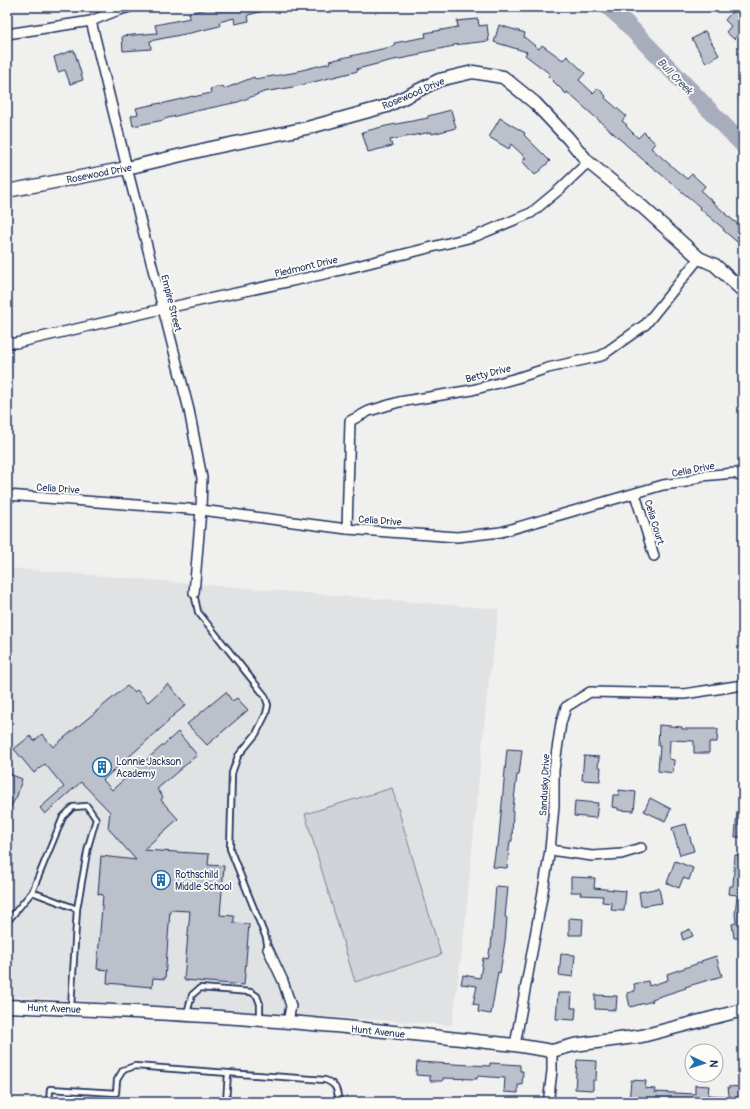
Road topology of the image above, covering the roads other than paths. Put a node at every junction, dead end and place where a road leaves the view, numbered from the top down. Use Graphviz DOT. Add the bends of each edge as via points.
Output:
graph roads {
  1 [pos="130,7"];
  2 [pos="91,21"];
  3 [pos="7,34"];
  4 [pos="588,162"];
  5 [pos="127,168"];
  6 [pos="7,191"];
  7 [pos="699,258"];
  8 [pos="743,291"];
  9 [pos="162,309"];
  10 [pos="7,343"];
  11 [pos="743,478"];
  12 [pos="635,494"];
  13 [pos="7,495"];
  14 [pos="201,510"];
  15 [pos="347,529"];
  16 [pos="654,556"];
  17 [pos="194,593"];
  18 [pos="743,685"];
  19 [pos="641,848"];
  20 [pos="550,850"];
  21 [pos="32,892"];
  22 [pos="78,909"];
  23 [pos="7,922"];
  24 [pos="268,948"];
  25 [pos="7,1006"];
  26 [pos="70,1009"];
  27 [pos="743,1010"];
  28 [pos="186,1015"];
  29 [pos="260,1020"];
  30 [pos="288,1022"];
  31 [pos="515,1045"];
  32 [pos="552,1051"];
  33 [pos="228,1073"];
  34 [pos="49,1102"];
  35 [pos="226,1102"];
  36 [pos="339,1102"];
  37 [pos="550,1102"];
  1 -- 2 [label="street"];
  2 -- 3 [label="street"];
  2 -- 5 [label="street, Empire Street"];
  4 -- 5 [label="street, Rosewood Drive" via="535,103 503,77 473,72 439,80 387,106 308,128"];
  4 -- 7 [label="street, Rosewood Drive"];
  4 -- 9 [label="street, Piedmont Drive" via="531,213 476,236 328,273"];
  5 -- 6 [label="street, Rosewood Drive"];
  5 -- 9 [label="street, Empire Street"];
  7 -- 8 [label="street, Rosewood Drive" via="715,265"];
  7 -- 15 [label="street, Betty Drive" via="646,324 601,356 472,390 399,402 370,411 350,421"];
  9 -- 10 [label="street, Piedmont Drive"];
  9 -- 14 [label="street, Empire Street" via="190,418 202,478"];
  11 -- 12 [label="street, Celia Drive" via="735,474 701,476"];
  12 -- 15 [label="street, Celia Drive" via="501,532 457,537"];
  12 -- 16 [label="street, Celia Court"];
  13 -- 14 [label="street, Celia Drive"];
  14 -- 15 [label="street, Celia Drive"];
  14 -- 17 [label="street, Empire Street"];
  17 -- 24 [label="lane" via="198,612 266,696 268,705 256,734 238,756 232,773 230,849"];
  18 -- 20 [label="street, Sandusky Drive" via="684,694 590,692 566,707 554,770"];
  19 -- 20 [label="street" via="621,854 592,856"];
  20 -- 31 [label="street, Sandusky Drive"];
  21 -- 22 [label="lane"];
  21 -- 22 [label="lane" via="63,818 72,807 87,806 96,819 88,847"];
  21 -- 23 [label="lane"];
  22 -- 26 [label="lane"];
  24 -- 30 [label="street" via="291,1006"];
  25 -- 26 [label="street, Hunt Avenue"];
  26 -- 28 [label="street, Hunt Avenue"];
  27 -- 32 [label="street, Hunt Avenue" via="642,1036 574,1045"];
  28 -- 29 [label="street, Hunt Avenue"];
  28 -- 29 [label="lane" via="192,995 200,988 251,992 257,996 260,1004"];
  29 -- 30 [label="street, Hunt Avenue"];
  30 -- 31 [label="street, Hunt Avenue"];
  31 -- 32 [label="street, Hunt Avenue"];
  32 -- 37 [label="street"];
  33 -- 34 [label="lane" via="134,1066 123,1070 117,1080 116,1093 50,1089"];
  33 -- 35 [label="lane"];
  33 -- 36 [label="lane" via="325,1080 332,1083 337,1090"];
}
